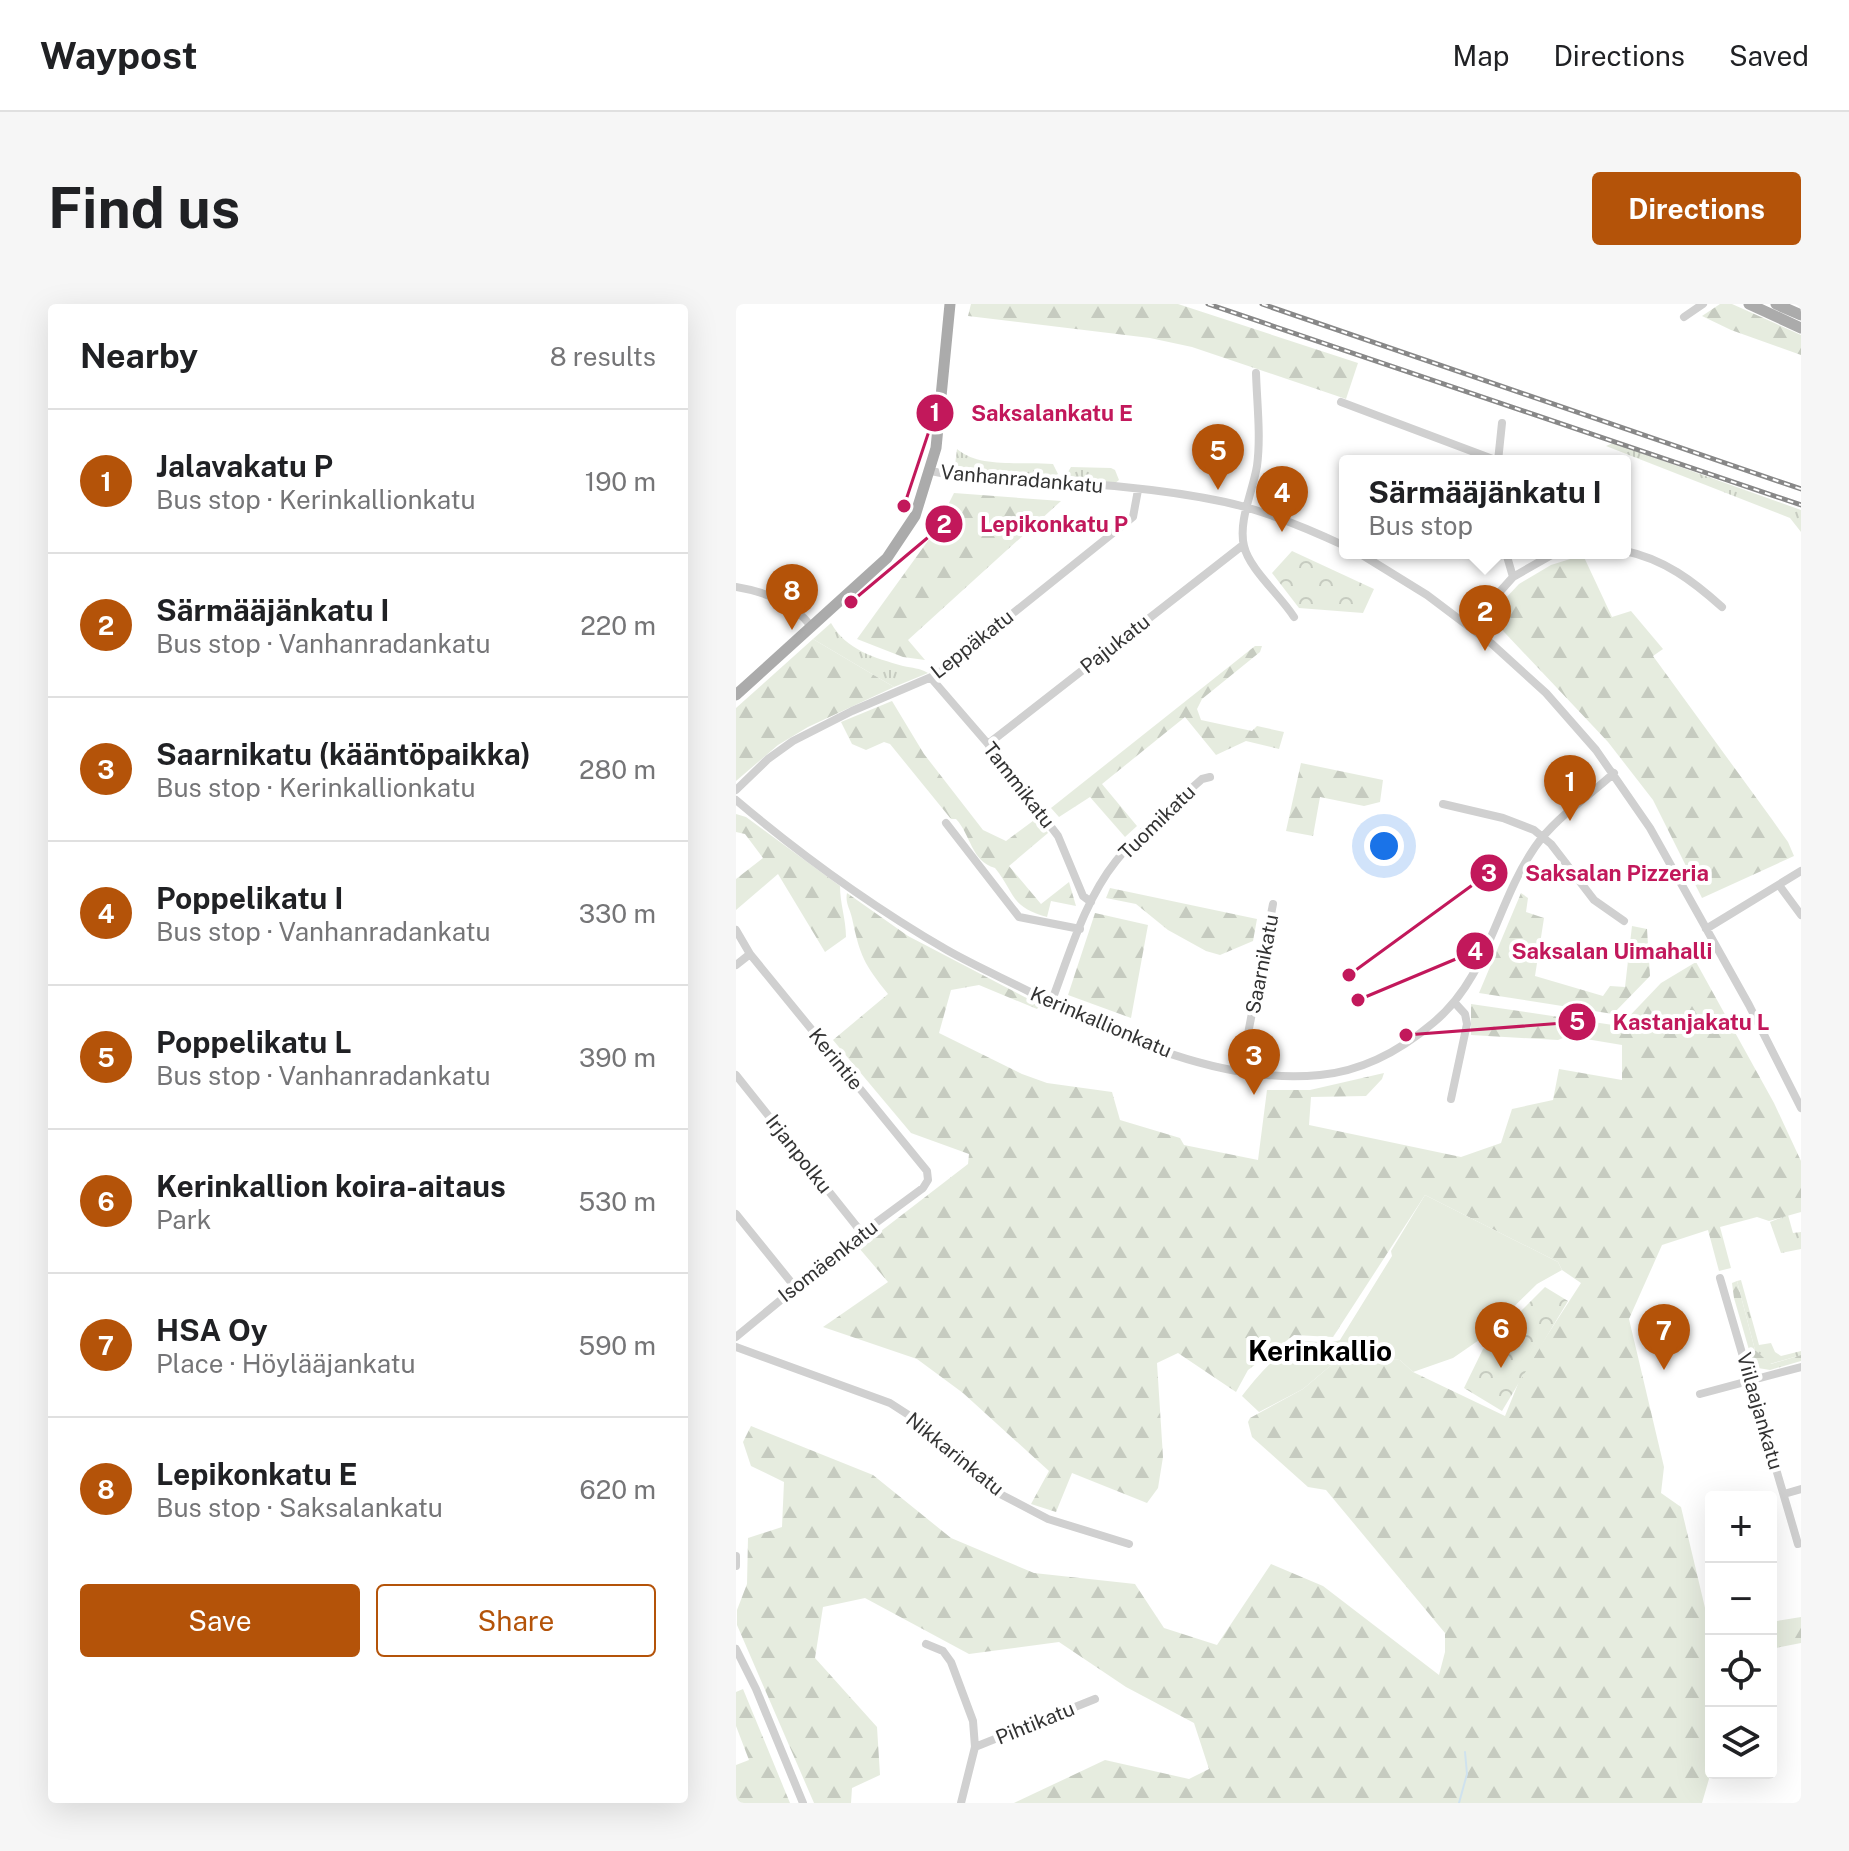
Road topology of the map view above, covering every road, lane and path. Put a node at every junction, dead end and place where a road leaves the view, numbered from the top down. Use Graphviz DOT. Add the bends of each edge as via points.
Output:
graph roads {
  1 [pos="950,304"];
  2 [pos="1703,304"];
  3 [pos="1749,304"];
  4 [pos="1776,304"];
  5 [pos="1801,315"];
  6 [pos="1684,317"];
  7 [pos="1801,328"];
  8 [pos="1256,373"];
  9 [pos="1341,402"];
  10 [pos="1502,423"];
  11 [pos="1482,455"];
  12 [pos="1499,455"];
  13 [pos="931,471"];
  14 [pos="1138,490"];
  15 [pos="1248,509"];
  16 [pos="1339,543"];
  17 [pos="1243,545"];
  18 [pos="1631,553"];
  19 [pos="1368,559"];
  20 [pos="1508,559"];
  21 [pos="1544,559"];
  22 [pos="1513,577"];
  23 [pos="740,588"];
  24 [pos="736,597"];
  25 [pos="1722,607"];
  26 [pos="1294,617"];
  27 [pos="1470,625"];
  28 [pos="811,626"];
  29 [pos="931,678"];
  30 [pos="736,695"];
  31 [pos="988,744"];
  32 [pos="1614,773"];
  33 [pos="1210,777"];
  34 [pos="736,790"];
  35 [pos="736,800"];
  36 [pos="1443,804"];
  37 [pos="946,823"];
  38 [pos="1543,837"];
  39 [pos="1801,871"];
  40 [pos="1779,885"];
  41 [pos="1091,902"];
  42 [pos="1273,904"];
  43 [pos="1801,915"];
  44 [pos="1624,921"];
  45 [pos="1080,929"];
  46 [pos="1706,929"];
  47 [pos="736,930"];
  48 [pos="750,954"];
  49 [pos="736,965"];
  50 [pos="1051,1003"];
  51 [pos="1455,1003"];
  52 [pos="1241,1070"];
  53 [pos="736,1075"];
  54 [pos="1451,1099"];
  55 [pos="1801,1108"];
  56 [pos="923,1188"];
  57 [pos="736,1214"];
  58 [pos="862,1233"];
  59 [pos="1720,1278"];
  60 [pos="795,1287"];
  61 [pos="736,1337"];
  62 [pos="736,1347"];
  63 [pos="1801,1367"];
  64 [pos="1751,1381"];
  65 [pos="1700,1394"];
  66 [pos="1801,1489"];
  67 [pos="1784,1494"];
  68 [pos="1129,1544"];
  69 [pos="1798,1544"];
  70 [pos="736,1556"];
  71 [pos="736,1566"];
  72 [pos="926,1644"];
  73 [pos="736,1649"];
  74 [pos="1095,1699"];
  75 [pos="975,1747"];
  76 [pos="803,1803"];
  77 [pos="961,1803"];
  1 -- 13 [label="main road"];
  2 -- 6 [label="street"];
  3 -- 7 [label="main road"];
  4 -- 5 [label="main road"];
  8 -- 15 [label="street" via="1258,450"];
  9 -- 11 [label="street"];
  10 -- 12 [label="street"];
  13 -- 14 [label="street, Vanhanradankatu"];
  13 -- 28 [label="main road" via="900,542"];
  14 -- 15 [label="street, Vanhanradankatu"];
  14 -- 29 [label="street, Leppäkatu" via="1133,517"];
  15 -- 16 [label="street, Vanhanradankatu"];
  15 -- 17 [label="street"];
  17 -- 26 [label="street"];
  17 -- 31 [label="street, Pajukatu"];
  18 -- 25 [label="street" via="1664,564"];
  19 -- 27 [label="street"];
  20 -- 22 [label="street"];
  21 -- 22 [label="street"];
  22 -- 27 [label="street"];
  23 -- 24 [label="street"];
  23 -- 28 [label="street" via="771,595"];
  27 -- 32 [label="street" via="1546,693"];
  28 -- 30 [label="main road"];
  29 -- 31 [label="street, Tammikatu"];
  29 -- 34 [label="street, Leppäkatu" via="793,741"];
  31 -- 41 [label="street, Tammikatu" via="1058,836 1083,896"];
  32 -- 38 [label="street, Kerinkallionkatu"];
  32 -- 46 [label="street"];
  33 -- 41 [label="street, Tuomikatu" via="1145,829 1114,863"];
  35 -- 50 [label="street, Kerinkallionkatu" via="869,900 948,950"];
  36 -- 38 [label="street" via="1527,825"];
  37 -- 45 [label="street" via="1019,917"];
  38 -- 44 [label="street" via="1594,900"];
  38 -- 51 [label="street, Kerinkallionkatu" via="1501,908 1474,976"];
  39 -- 40 [label="street"];
  40 -- 43 [label="street"];
  40 -- 46 [label="street"];
  41 -- 45 [label="street, Tuomikatu"];
  42 -- 52 [label="street, Saarnikatu"];
  45 -- 50 [label="street, Tuomikatu"];
  46 -- 55 [label="street"];
  47 -- 48 [label="street, Kerintie"];
  48 -- 49 [label="street"];
  48 -- 56 [label="street, Kerintie" via="927,1171"];
  50 -- 52 [label="street, Kerinkallionkatu" via="1146,1046"];
  51 -- 52 [label="street, Kerinkallionkatu" via="1399,1049 1351,1070 1295,1076"];
  51 -- 54 [label="street" via="1467,1024"];
  53 -- 58 [label="street, Irjanpolku"];
  56 -- 58 [label="street, Isomäenkatu"];
  57 -- 60 [label="street"];
  58 -- 60 [label="street, Isomäenkatu"];
  59 -- 64 [label="street, Viilaajankatu"];
  60 -- 61 [label="street, Isomäenkatu"];
  62 -- 68 [label="street, Nikkarinkatu" via="890,1403 921,1423 1002,1495 1048,1519"];
  63 -- 64 [label="street"];
  64 -- 65 [label="street"];
  64 -- 67 [label="street, Viilaajankatu"];
  66 -- 67 [label="street"];
  67 -- 69 [label="street, Viilaajankatu"];
  70 -- 71 [label="street"];
  72 -- 75 [label="street, Pihtikatu" via="943,1651 951,1662 973,1721"];
  73 -- 76 [label="street"];
  74 -- 75 [label="street, Pihtikatu"];
  75 -- 77 [label="street, Pihtikatu"];
}
